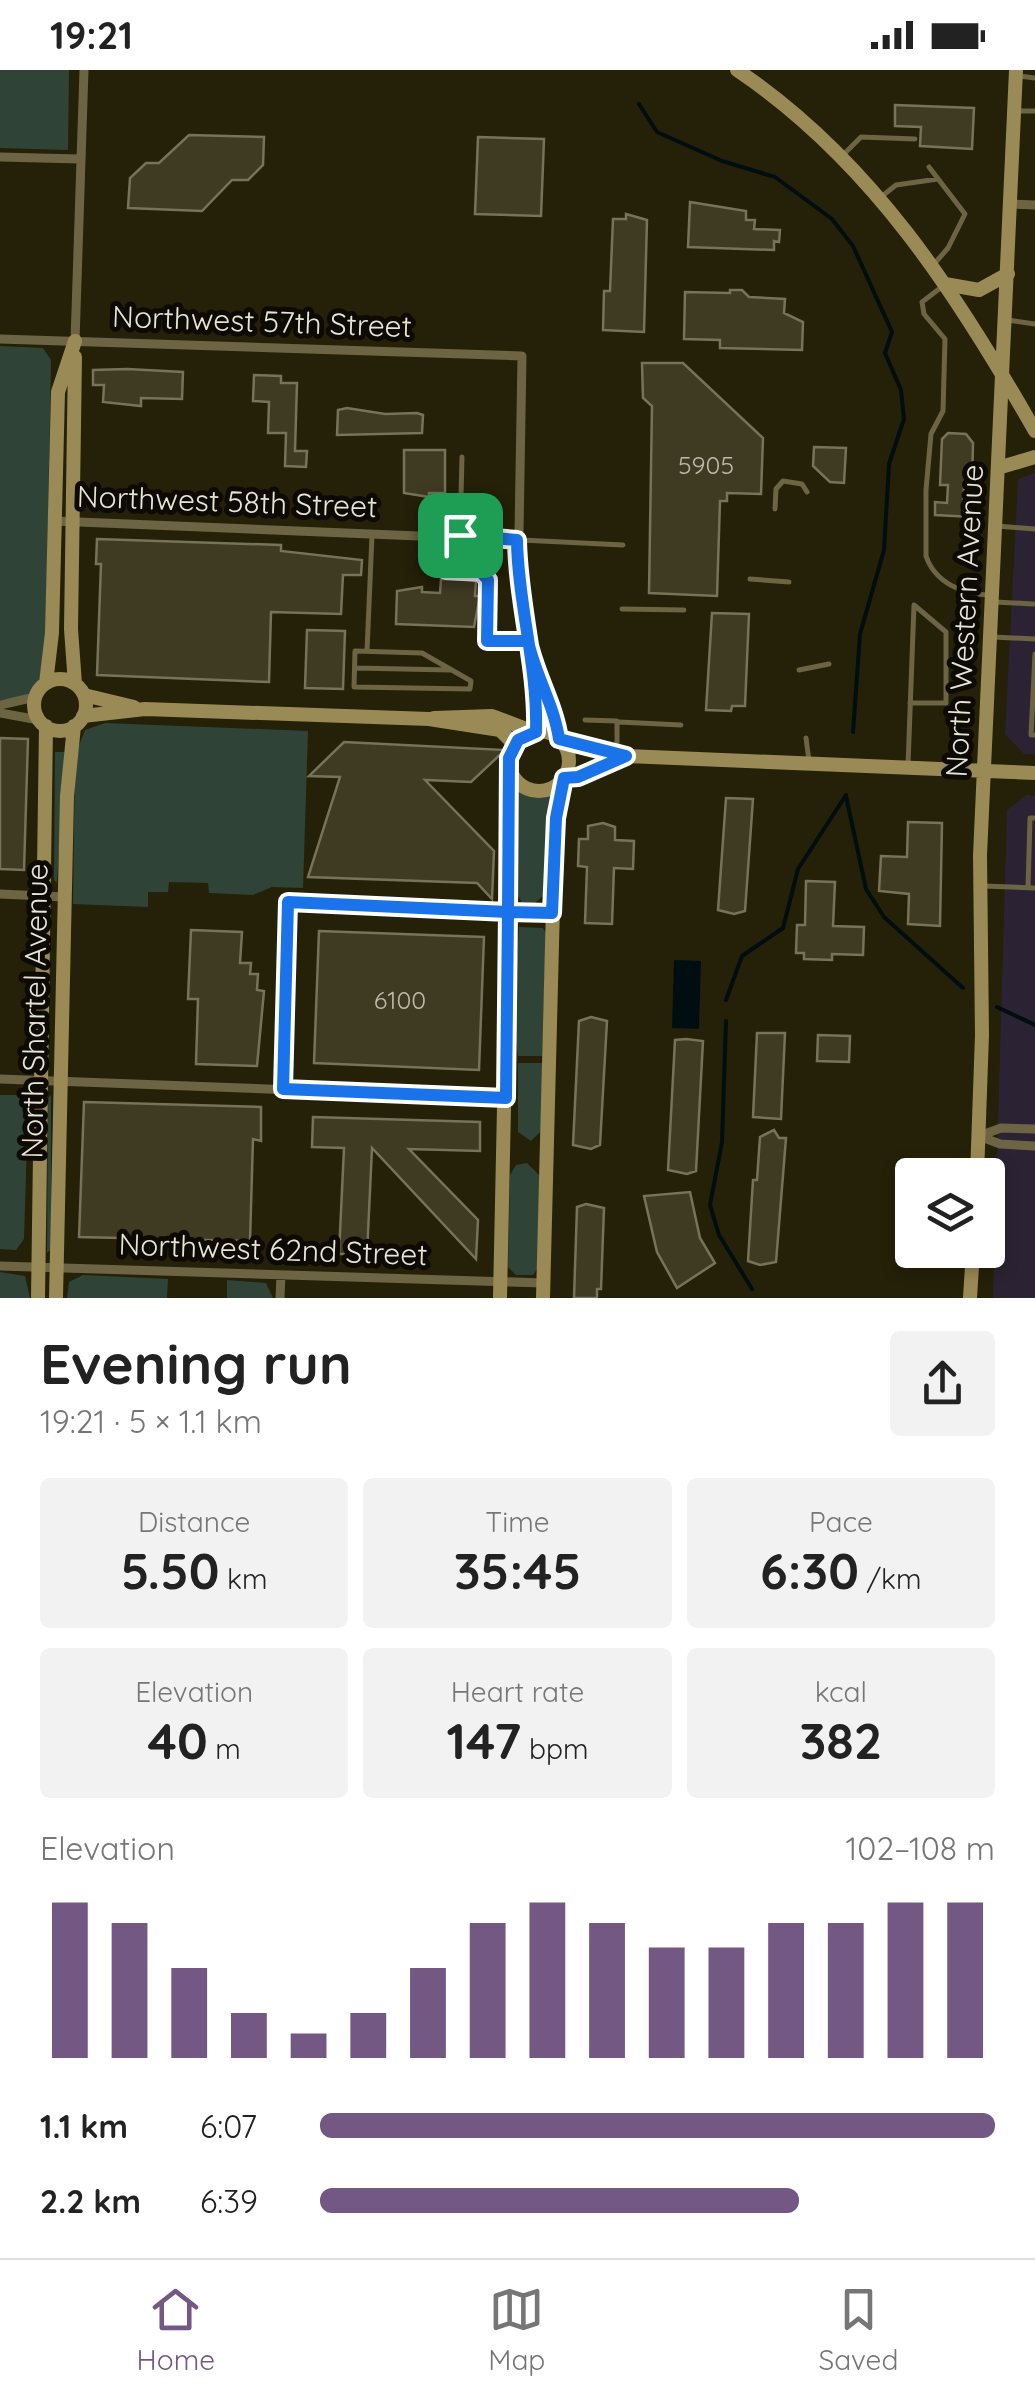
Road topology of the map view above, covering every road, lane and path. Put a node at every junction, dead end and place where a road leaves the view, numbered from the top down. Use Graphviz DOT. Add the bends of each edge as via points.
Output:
graph roads {
  1 [pos="84,70"];
  2 [pos="738,70"];
  3 [pos="1016,73"];
  4 [pos="1035,78"];
  5 [pos="1035,110"];
  6 [pos="1014,111"];
  7 [pos="916,139"];
  8 [pos="842,156"];
  9 [pos="0,157"];
  10 [pos="80,160"];
  11 [pos="929,167"];
  12 [pos="938,179"];
  13 [pos="880,197"];
  14 [pos="1011,204"];
  15 [pos="1035,205"];
  16 [pos="932,266"];
  17 [pos="1008,274"];
  18 [pos="945,284"];
  19 [pos="1007,320"];
  20 [pos="1035,324"];
  21 [pos="0,339"];
  22 [pos="75,341"];
  23 [pos="1004,378"];
  24 [pos="1035,431"];
  25 [pos="462,457"];
  26 [pos="1035,457"];
  27 [pos="1001,467"];
  28 [pos="807,492"];
  29 [pos="775,509"];
  30 [pos="54,521"];
  31 [pos="73,522"];
  32 [pos="997,526"];
  33 [pos="1035,529"];
  34 [pos="372,532"];
  35 [pos="446,534"];
  36 [pos="460,535"];
  37 [pos="517,540"];
  38 [pos="623,545"];
  39 [pos="750,579"];
  40 [pos="790,582"];
  41 [pos="992,599"];
  42 [pos="1033,604"];
  43 [pos="622,608"];
  44 [pos="684,610"];
  45 [pos="990,638"];
  46 [pos="1035,639"];
  47 [pos="528,641"];
  48 [pos="366,651"];
  49 [pos="1035,654"];
  50 [pos="829,664"];
  51 [pos="533,666"];
  52 [pos="355,668"];
  53 [pos="453,670"];
  54 [pos="799,670"];
  55 [pos="46,683"];
  56 [pos="79,689"];
  57 [pos="35,697"];
  58 [pos="910,703"];
  59 [pos="0,704"];
  60 [pos="145,709"];
  61 [pos="0,713"];
  62 [pos="428,720"];
  63 [pos="585,720"];
  64 [pos="78,721"];
  65 [pos="617,722"];
  66 [pos="43,723"];
  67 [pos="680,725"];
  68 [pos="535,732"];
  69 [pos="1035,735"];
  70 [pos="806,738"];
  71 [pos="561,741"];
  72 [pos="514,744"];
  73 [pos="622,755"];
  74 [pos="809,764"];
  75 [pos="908,768"];
  76 [pos="984,771"];
  77 [pos="511,772"];
  78 [pos="1035,773"];
  79 [pos="563,779"];
  80 [pos="1035,818"];
  81 [pos="980,886"];
  82 [pos="1032,888"];
  83 [pos="0,894"];
  84 [pos="46,896"];
  85 [pos="65,897"];
  86 [pos="508,912"];
  87 [pos="552,913"];
  88 [pos="0,1079"];
  89 [pos="42,1080"];
  90 [pos="61,1081"];
  91 [pos="283,1089"];
  92 [pos="506,1098"];
  93 [pos="1035,1130"];
  94 [pos="979,1136"];
  95 [pos="1035,1146"];
  96 [pos="978,1158"];
  97 [pos="0,1266"];
  98 [pos="39,1268"];
  99 [pos="56,1268"];
  100 [pos="972,1268"];
  101 [pos="281,1275"];
  102 [pos="500,1290"];
  103 [pos="544,1291"];
  104 [pos="38,1298"];
  105 [pos="56,1298"];
  106 [pos="280,1298"];
  107 [pos="970,1298"];
  1 -- 10 [label="street, North Shartel Avenue"];
  2 -- 8 [label="main road"];
  3 -- 4 [label="lane"];
  3 -- 6 [label="main road, North Western Avenue"];
  5 -- 6 [label="lane"];
  6 -- 14 [label="main road, North Western Avenue"];
  7 -- 8 [label="lane" via="861,136"];
  8 -- 13 [label="main road"];
  9 -- 10 [label="street"];
  10 -- 22 [label="street, North Shartel Avenue"];
  11 -- 12 [label="lane"];
  12 -- 13 [label="lane" via="896,185"];
  12 -- 16 [label="lane" via="965,214"];
  13 -- 16 [label="main road"];
  14 -- 15 [label="street"];
  14 -- 17 [label="main road, North Western Avenue"];
  16 -- 18 [label="main road"];
  17 -- 18 [label="main road" via="979,290"];
  17 -- 19 [label="main road, North Western Avenue"];
  18 -- 23 [label="main road"];
  18 -- 41 [label="lane" via="922,302 946,340 943,410 932,434 926,490 926,556 958,591"];
  19 -- 20 [label="lane"];
  19 -- 23 [label="main road, North Western Avenue"];
  21 -- 22 [label="street, Northwest 57th Street"];
  22 -- 30 [label="main road, North Shartel Avenue" via="58,392"];
  22 -- 31 [label="main road, North Shartel Avenue"];
  22 -- 37 [label="street, Northwest 57th Street" via="522,356"];
  23 -- 24 [label="main road"];
  23 -- 27 [label="main road, North Western Avenue"];
  25 -- 36 [label="lane"];
  26 -- 27 [label="main road"];
  27 -- 32 [label="main road, North Western Avenue"];
  28 -- 29 [label="lane" via="783,480"];
  30 -- 31 [label="street, Northwest 58th Street"];
  30 -- 55 [label="main road, North Shartel Avenue"];
  31 -- 34 [label="street, Northwest 58th Street"];
  31 -- 56 [label="main road, North Shartel Avenue"];
  32 -- 33 [label="lane"];
  32 -- 41 [label="main road, North Western Avenue"];
  34 -- 35 [label="street, Northwest 58th Street"];
  34 -- 48 [label="lane"];
  35 -- 36 [label="street, Northwest 58th Street"];
  35 -- 47 [label="lane" via="446,570 481,572 488,580 487,641"];
  36 -- 37 [label="street, Northwest 58th Street"];
  37 -- 38 [label="lane"];
  37 -- 47 [label="street"];
  39 -- 40 [label="lane"];
  41 -- 42 [label="lane"];
  41 -- 45 [label="main road, North Western Avenue"];
  43 -- 44 [label="lane"];
  45 -- 46 [label="lane"];
  45 -- 76 [label="main road, North Western Avenue"];
  47 -- 51 [label="street"];
  48 -- 52 [label="lane" via="355,650"];
  48 -- 53 [label="lane" via="422,652"];
  49 -- 69 [label="lane"];
  50 -- 54 [label="lane"];
  51 -- 68 [label="street"];
  51 -- 71 [label="street"];
  52 -- 53 [label="lane"];
  52 -- 53 [label="lane" via="354,687 470,689 471,681"];
  55 -- 56 [label="main road" via="60,679"];
  55 -- 57 [label="main road"];
  56 -- 60 [label="main road"];
  56 -- 64 [label="main road, North Shartel Avenue"];
  57 -- 59 [label="street"];
  57 -- 66 [label="main road, North Shartel Avenue"];
  58 -- 58 [label="lane" via="913,644 914,604 946,632 946,703"];
  58 -- 75 [label="lane"];
  60 -- 62 [label="main road"];
  60 -- 64 [label="main road"];
  61 -- 66 [label="street"];
  62 -- 68 [label="main road" via="492,716"];
  62 -- 72 [label="main road" via="500,730"];
  63 -- 65 [label="lane"];
  64 -- 66 [label="main road" via="60,730"];
  64 -- 85 [label="main road, North Shartel Avenue"];
  65 -- 67 [label="lane"];
  65 -- 73 [label="lane"];
  66 -- 84 [label="main road, North Shartel Avenue"];
  68 -- 71 [label="main road"];
  68 -- 72 [label="main road"];
  70 -- 74 [label="lane"];
  71 -- 73 [label="main road"];
  71 -- 79 [label="main road" via="569,758"];
  72 -- 77 [label="main road"];
  73 -- 74 [label="main road"];
  73 -- 79 [label="main road"];
  74 -- 75 [label="main road"];
  75 -- 76 [label="main road"];
  76 -- 78 [label="main road"];
  76 -- 81 [label="main road, North Western Avenue"];
  77 -- 79 [label="main road" via="534,791 550,790"];
  77 -- 86 [label="main road"];
  79 -- 87 [label="main road"];
  80 -- 82 [label="lane"];
  81 -- 82 [label="lane"];
  81 -- 94 [label="main road, North Western Avenue"];
  83 -- 84 [label="street"];
  84 -- 85 [label="street"];
  84 -- 89 [label="main road, North Shartel Avenue"];
  85 -- 90 [label="main road, North Shartel Avenue"];
  86 -- 87 [label="street"];
  86 -- 91 [label="street" via="288,902"];
  86 -- 92 [label="main road"];
  87 -- 103 [label="main road"];
  88 -- 89 [label="street"];
  89 -- 90 [label="street"];
  89 -- 98 [label="main road, North Shartel Avenue"];
  90 -- 91 [label="street"];
  90 -- 99 [label="main road, North Shartel Avenue"];
  91 -- 92 [label="street"];
  92 -- 102 [label="main road"];
  93 -- 94 [label="street" via="1000,1128"];
  94 -- 95 [label="street"];
  94 -- 96 [label="main road, North Western Avenue"];
  97 -- 98 [label="street, Northwest 62nd Street"];
  98 -- 99 [label="street, Northwest 62nd Street"];
  98 -- 104 [label="main road, North Shartel Avenue"];
  99 -- 101 [label="street, Northwest 62nd Street"];
  99 -- 105 [label="main road, North Shartel Avenue"];
  100 -- 107 [label="main road"];
  101 -- 102 [label="street, Northwest 62nd Street"];
  101 -- 106 [label="street"];
  102 -- 103 [label="street, Northwest 62nd Street"];
}
